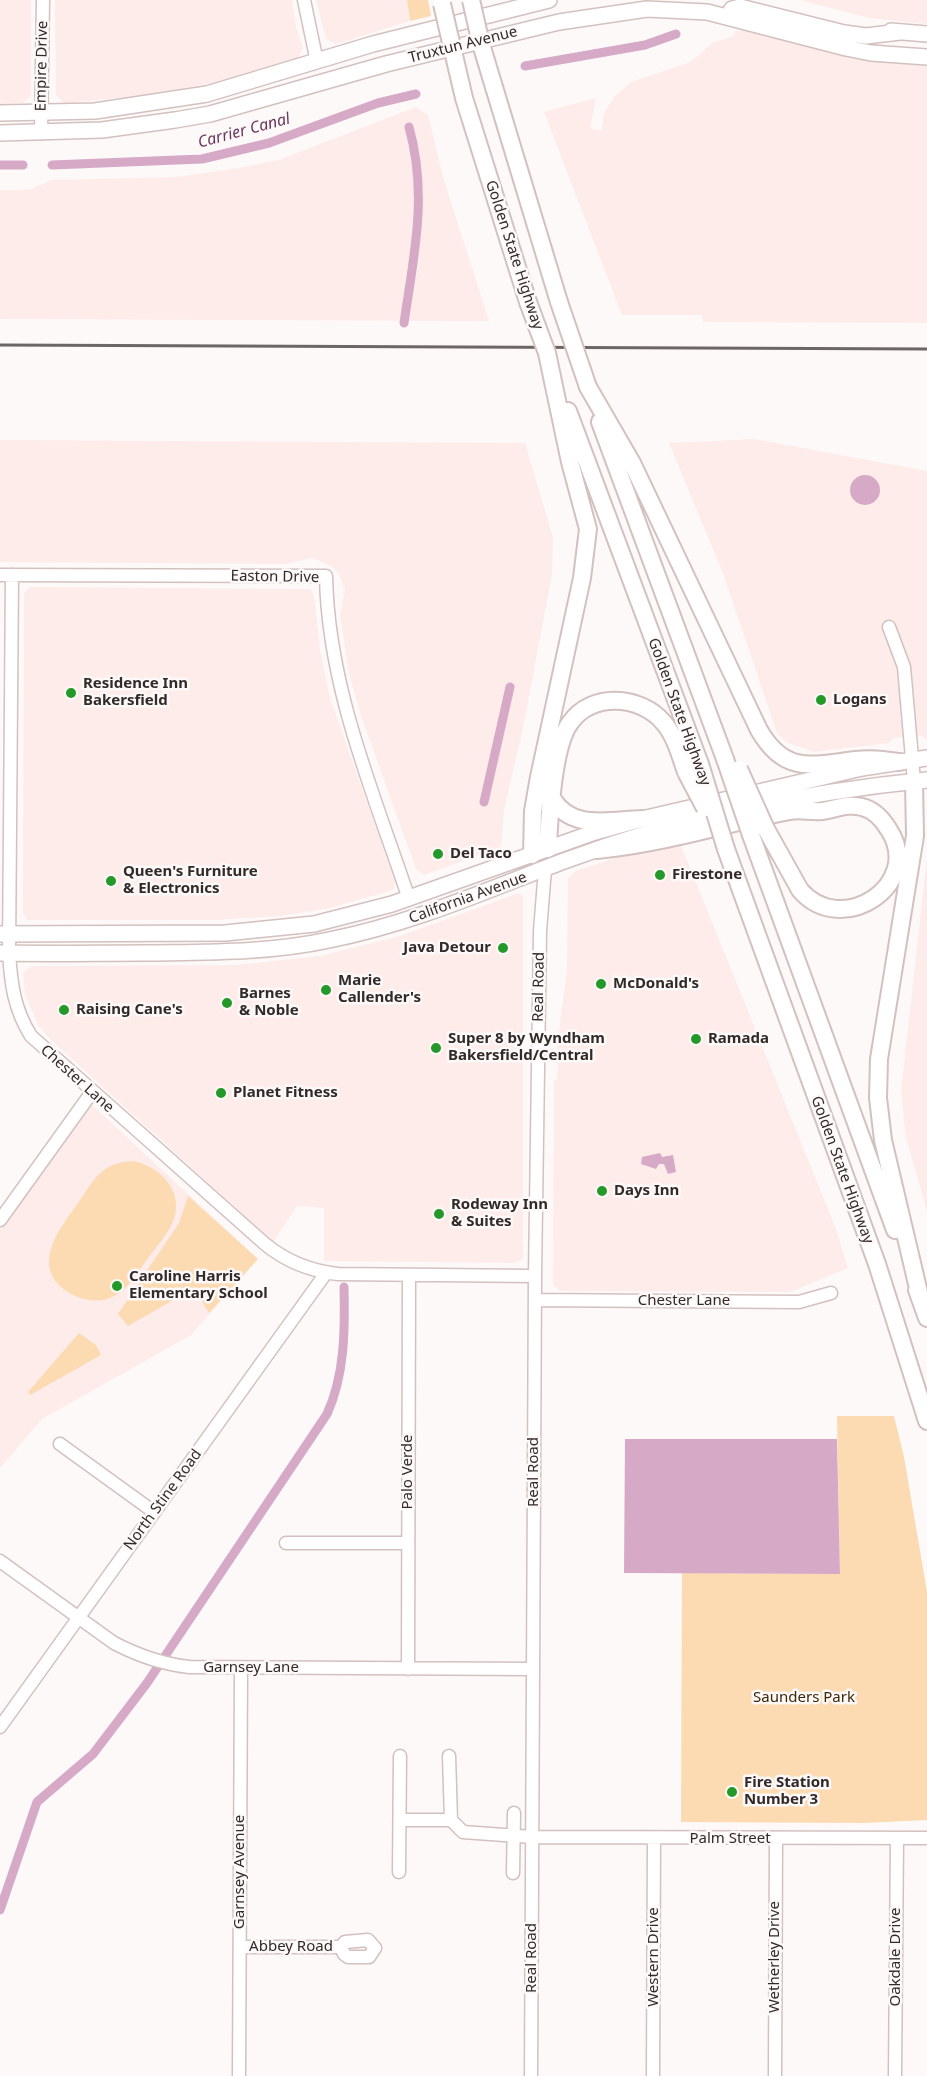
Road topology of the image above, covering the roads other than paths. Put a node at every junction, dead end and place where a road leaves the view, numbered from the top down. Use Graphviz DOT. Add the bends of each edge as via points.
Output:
graph roads {
  1 [pos="43,0"];
  2 [pos="304,0"];
  3 [pos="471,0"];
  4 [pos="549,0"];
  5 [pos="759,0"];
  6 [pos="441,2"];
  7 [pos="728,16"];
  8 [pos="900,32"];
  9 [pos="927,34"];
  10 [pos="927,57"];
  11 [pos="316,62"];
  12 [pos="41,112"];
  13 [pos="0,113"];
  14 [pos="210,114"];
  15 [pos="0,133"];
  16 [pos="40,133"];
  17 [pos="588,387"];
  18 [pos="578,462"];
  19 [pos="6,575"];
  20 [pos="889,627"];
  21 [pos="927,758"];
  22 [pos="904,761"];
  23 [pos="693,768"];
  24 [pos="920,780"];
  25 [pos="880,785"];
  26 [pos="552,798"];
  27 [pos="792,811"];
  28 [pos="642,819"];
  29 [pos="759,832"];
  30 [pos="548,849"];
  31 [pos="597,850"];
  32 [pos="532,855"];
  33 [pos="545,869"];
  34 [pos="409,899"];
  35 [pos="332,920"];
  36 [pos="258,932"];
  37 [pos="5,934"];
  38 [pos="329,940"];
  39 [pos="271,949"];
  40 [pos="5,953"];
  41 [pos="185,953"];
  42 [pos="92,1092"];
  43 [pos="0,1220"];
  44 [pos="326,1273"];
  45 [pos="410,1275"];
  46 [pos="535,1276"];
  47 [pos="831,1293"];
  48 [pos="535,1300"];
  49 [pos="921,1301"];
  50 [pos="927,1318"];
  51 [pos="927,1421"];
  52 [pos="60,1444"];
  53 [pos="154,1512"];
  54 [pos="286,1543"];
  55 [pos="408,1543"];
  56 [pos="0,1561"];
  57 [pos="79,1617"];
  58 [pos="241,1668"];
  59 [pos="408,1669"];
  60 [pos="533,1669"];
  61 [pos="1,1724"];
  62 [pos="400,1756"];
  63 [pos="449,1756"];
  64 [pos="514,1813"];
  65 [pos="400,1820"];
  66 [pos="451,1820"];
  67 [pos="512,1835"];
  68 [pos="532,1837"];
  69 [pos="654,1838"];
  70 [pos="897,1838"];
  71 [pos="927,1838"];
  72 [pos="776,1839"];
  73 [pos="399,1872"];
  74 [pos="513,1873"];
  75 [pos="240,1947"];
  76 [pos="341,1947"];
  77 [pos="239,2076"];
  78 [pos="531,2076"];
  79 [pos="653,2076"];
  80 [pos="775,2076"];
  81 [pos="895,2076"];
  1 -- 12 [label="street, Empire Drive"];
  2 -- 11 [label="street"];
  3 -- 17 [label="highway, Golden State Highway, bridge" via="481,44"];
  4 -- 11 [label="main road, Truxtun Avenue"];
  5 -- 8 [label="main road" via="844,23"];
  6 -- 18 [label="highway, Golden State Highway, bridge" via="464,98"];
  7 -- 8 [label="main road" via="732,9 740,7 844,33 866,36"];
  7 -- 10 [label="main road, Truxtun Avenue" via="846,48"];
  7 -- 14 [label="main road, Truxtun Avenue" via="646,9 559,22 386,64"];
  8 -- 9 [label="main road"];
  11 -- 12 [label="main road, Truxtun Avenue" via="170,102 95,111"];
  11 -- 14 [label="main road" via="308,74 236,97"];
  12 -- 13 [label="main road, Truxtun Avenue"];
  12 -- 16 [label="street, Empire Drive"];
  14 -- 16 [label="main road, Truxtun Avenue" via="133,126"];
  15 -- 16 [label="main road, Truxtun Avenue"];
  17 -- 22 [label="highway" via="632,463 772,749 784,758 808,766 870,759"];
  17 -- 29 [label="highway, Golden State Highway, bridge" via="613,463"];
  18 -- 23 [label="highway, Golden State Highway"];
  18 -- 32 [label="highway" via="588,529 586,549 539,777"];
  19 -- 34 [label="street, Easton Drive" via="326,576 328,622 339,683"];
  19 -- 37 [label="street, Chester Lane"];
  20 -- 22 [label="street" via="904,667"];
  21 -- 22 [label="main road, California Avenue"];
  22 -- 24 [label="street"];
  22 -- 28 [label="main road, California Avenue"];
  23 -- 26 [label="highway" via="656,714 632,702 609,701 588,708 569,723"];
  23 -- 51 [label="highway, Golden State Highway, bridge" via="877,1264"];
  24 -- 25 [label="main road, California Avenue"];
  24 -- 49 [label="highway" via="915,836 879,1059 878,1098 883,1140"];
  25 -- 27 [label="main road" via="860,795"];
  25 -- 31 [label="main road, California Avenue" via="715,816"];
  26 -- 28 [label="highway" via="559,810 576,820"];
  26 -- 30 [label="highway"];
  27 -- 29 [label="highway" via="855,806 877,814 892,835 895,848 896,868 885,889 859,907 838,909 817,904 807,898"];
  27 -- 31 [label="highway" via="662,841"];
  28 -- 30 [label="main road, California Avenue"];
  29 -- 49 [label="highway, Golden State Highway"];
  30 -- 32 [label="main road, California Avenue"];
  30 -- 33 [label="main road"];
  31 -- 33 [label="main road, California Avenue"];
  32 -- 33 [label="main road"];
  32 -- 34 [label="main road, California Avenue"];
  33 -- 38 [label="main road, California Avenue" via="410,919"];
  33 -- 46 [label="street, Real Road" via="540,922"];
  34 -- 35 [label="main road, California Avenue"];
  34 -- 38 [label="main road" via="402,910 348,927"];
  35 -- 36 [label="main road, California Avenue"];
  35 -- 39 [label="main road" via="323,929 278,940"];
  36 -- 37 [label="main road, California Avenue"];
  36 -- 41 [label="main road" via="245,940 189,944"];
  37 -- 40 [label="street, Chester Lane"];
  38 -- 39 [label="main road, California Avenue"];
  39 -- 41 [label="main road, California Avenue"];
  40 -- 41 [label="main road, California Avenue"];
  40 -- 42 [label="street, Chester Lane" via="23,1024 41,1048"];
  42 -- 43 [label="street"];
  42 -- 44 [label="street, Chester Lane" via="271,1249 293,1263"];
  44 -- 45 [label="street, Chester Lane"];
  44 -- 53 [label="street, North Stine Road"];
  45 -- 46 [label="street, Chester Lane"];
  45 -- 55 [label="street, Palo Verde"];
  46 -- 48 [label="street, Real Road"];
  47 -- 48 [label="street, Chester Lane" via="799,1302"];
  48 -- 60 [label="street, Real Road"];
  49 -- 50 [label="highway, Golden State Highway"];
  52 -- 53 [label="street"];
  53 -- 57 [label="street, North Stine Road"];
  54 -- 55 [label="street"];
  55 -- 59 [label="street, Palo Verde"];
  56 -- 57 [label="street, Garnsey Lane"];
  57 -- 58 [label="street, Garnsey Lane" via="114,1643 150,1660 169,1665"];
  57 -- 61 [label="street, North Stine Road"];
  58 -- 59 [label="street, Garnsey Lane"];
  58 -- 75 [label="street, Garnsey Avenue"];
  59 -- 60 [label="street, Garnsey Lane"];
  60 -- 68 [label="street, Real Road"];
  62 -- 65 [label="street"];
  63 -- 66 [label="street"];
  64 -- 67 [label="street"];
  65 -- 66 [label="street"];
  65 -- 73 [label="street"];
  66 -- 67 [label="street, Palm Street" via="463,1832"];
  67 -- 68 [label="street, Palm Street"];
  67 -- 74 [label="street"];
  68 -- 69 [label="street, Palm Street"];
  68 -- 78 [label="street, Real Road"];
  69 -- 72 [label="street, Palm Street"];
  69 -- 79 [label="street, Western Drive"];
  70 -- 71 [label="street, Palm Street"];
  70 -- 72 [label="street, Palm Street"];
  70 -- 81 [label="street, Oakdale Drive"];
  72 -- 80 [label="street, Wetherley Drive"];
  75 -- 76 [label="street, Abbey Road"];
  75 -- 77 [label="street, Garnsey Avenue"];
}
